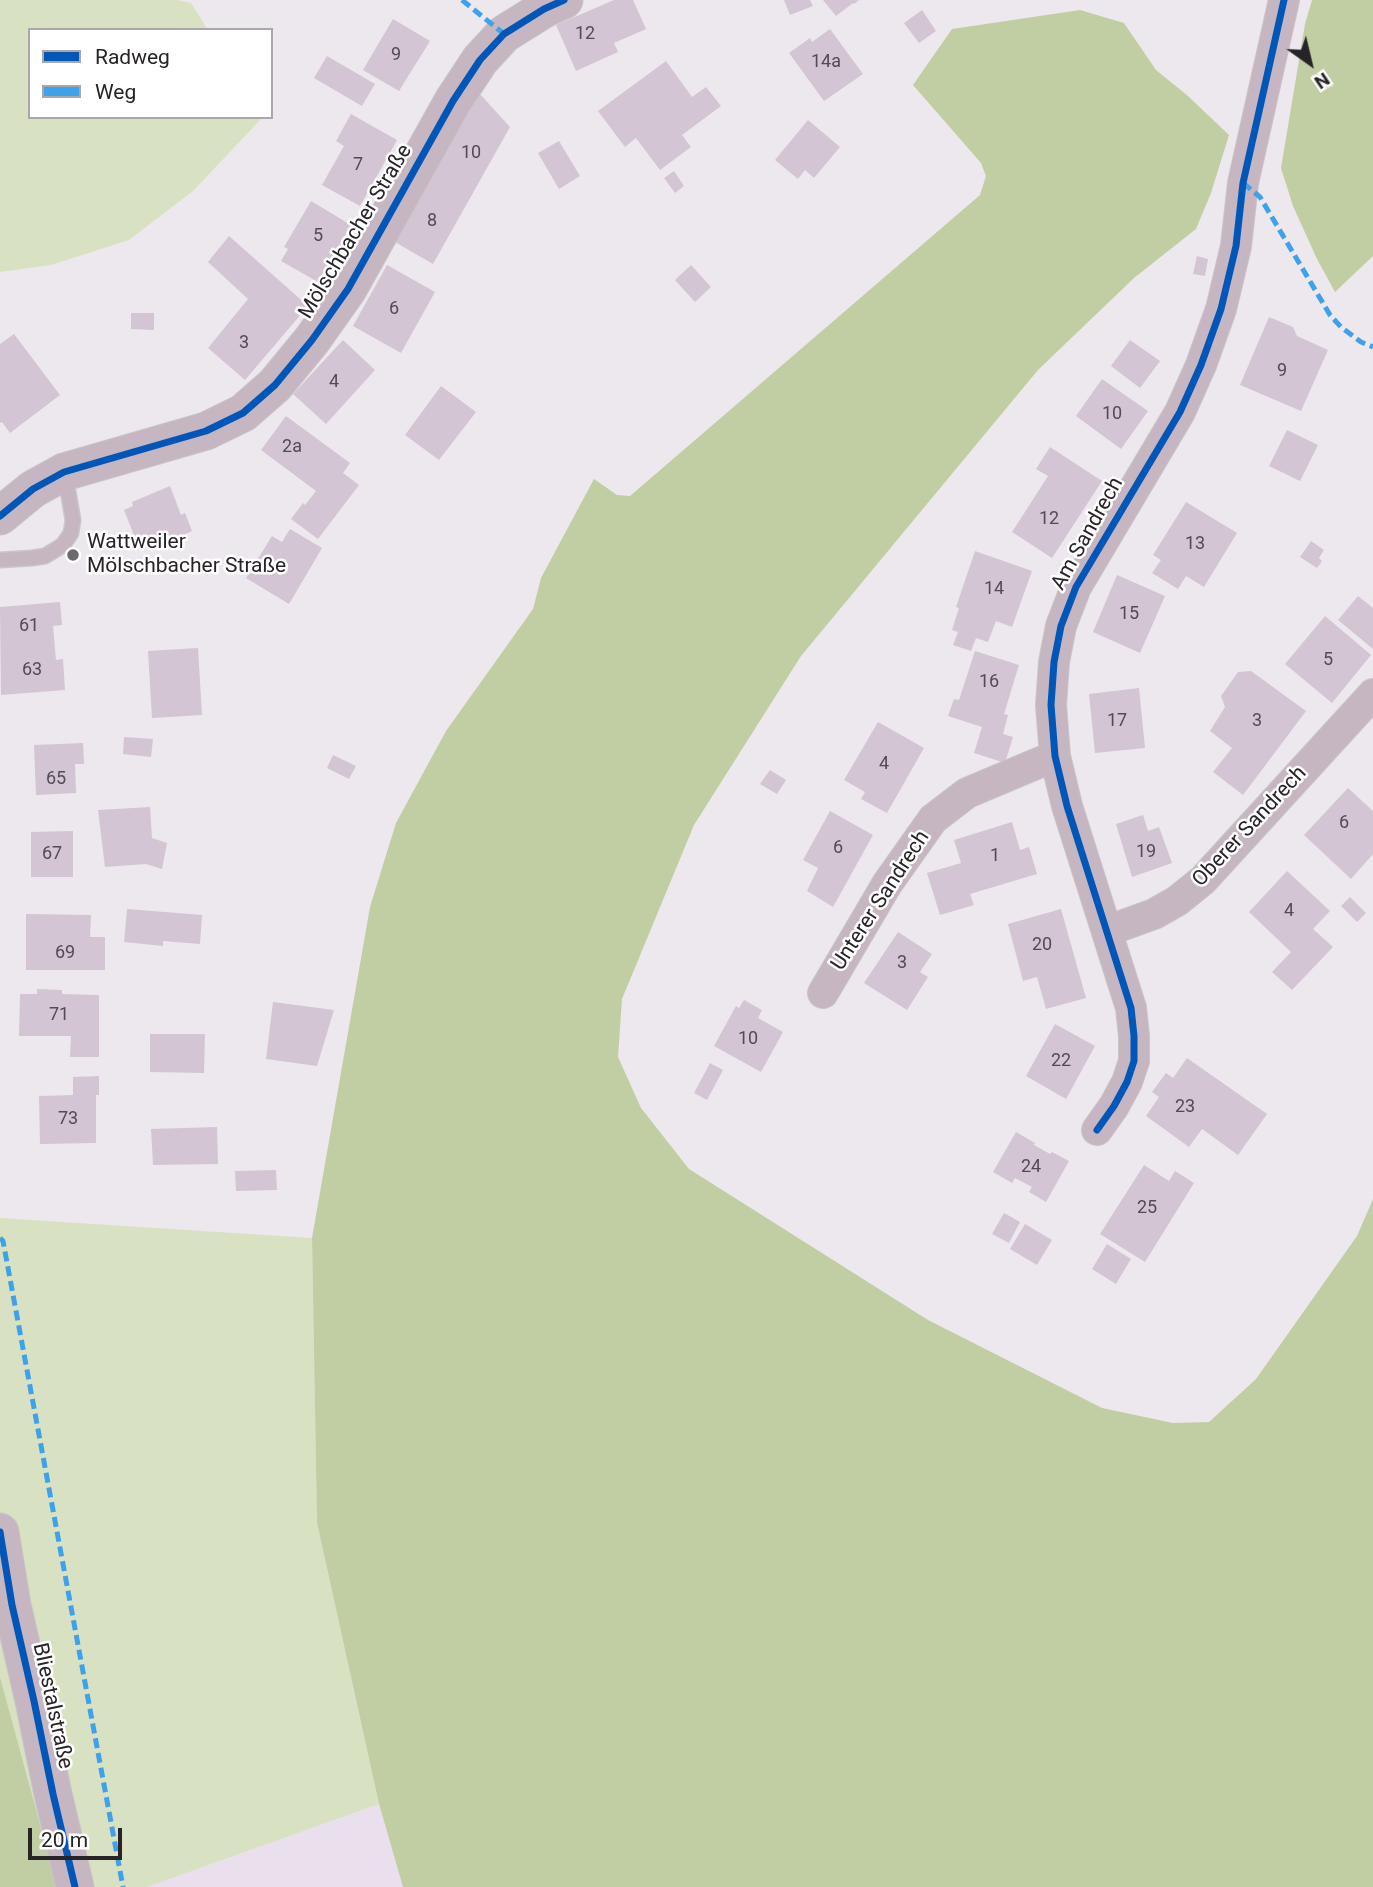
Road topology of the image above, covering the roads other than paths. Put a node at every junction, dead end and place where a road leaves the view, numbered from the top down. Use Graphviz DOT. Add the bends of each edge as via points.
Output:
graph roads {
  1 [pos="564,0"];
  2 [pos="1284,0"];
  3 [pos="64,472"];
  4 [pos="0,516"];
  5 [pos="0,559"];
  6 [pos="1373,694"];
  7 [pos="1055,756"];
  8 [pos="1107,931"];
  9 [pos="822,993"];
  10 [pos="1097,1130"];
  11 [pos="0,1532"];
  12 [pos="75,1887"];
  1 -- 3 [label="street, Mölschbacher Straße" via="504,34 480,60 348,289 275,385 243,413 206,431"];
  2 -- 7 [label="street, Am Sandrech" via="1221,309 1180,412 1076,587 1061,626 1051,705"];
  3 -- 4 [label="street, Mölschbacher Straße" via="33,489"];
  3 -- 5 [label="lane" via="73,520 63,545 45,556"];
  6 -- 8 [label="street, Oberer Sandrech" via="1203,880 1154,914"];
  7 -- 8 [label="street, Am Sandrech"];
  7 -- 9 [label="street, Unterer Sandrech" via="967,793 933,819 887,884"];
  8 -- 10 [label="street, Am Sandrech" via="1131,1008 1134,1062"];
  11 -- 12 [label="street, Bliestalstraße"];
}
